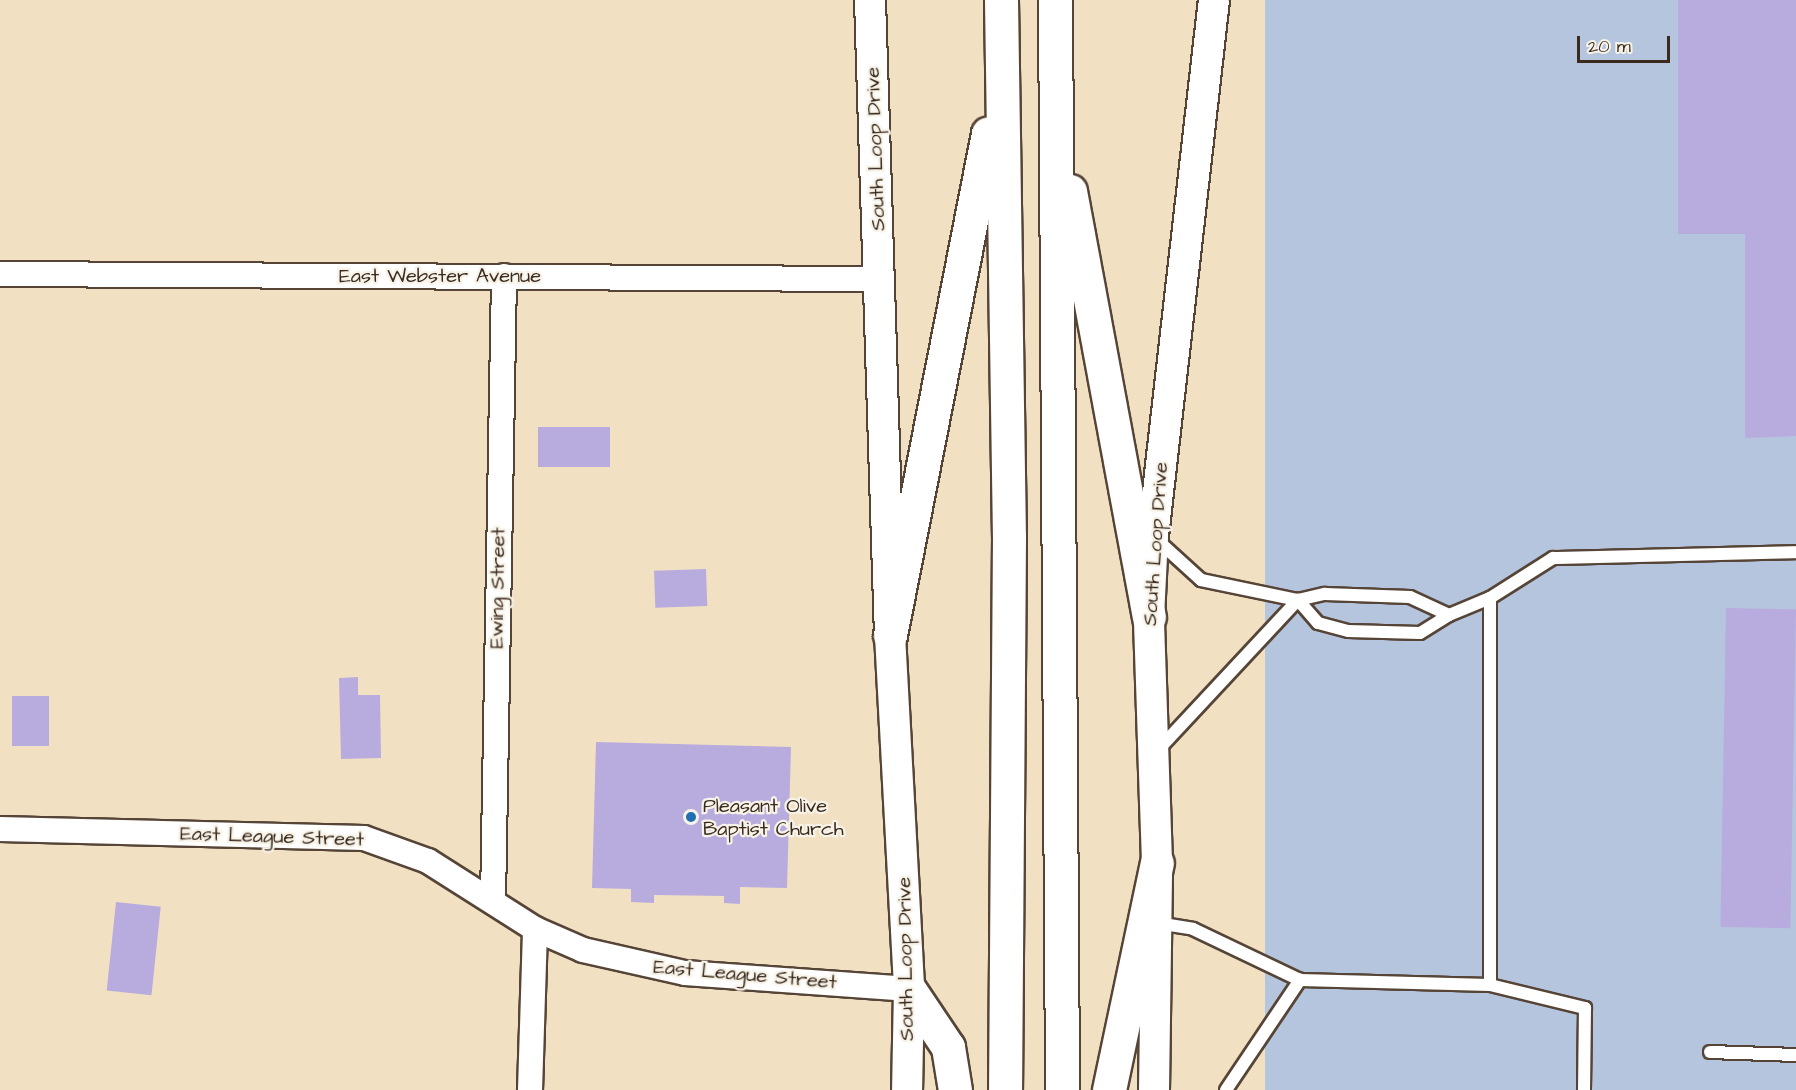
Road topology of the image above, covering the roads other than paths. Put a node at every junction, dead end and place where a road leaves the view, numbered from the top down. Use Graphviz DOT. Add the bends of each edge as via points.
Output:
graph roads {
  1 [pos="870,0"];
  2 [pos="1001,0"];
  3 [pos="1055,0"];
  4 [pos="1214,0"];
  5 [pos="1001,66"];
  6 [pos="1054,104"];
  7 [pos="0,274"];
  8 [pos="504,276"];
  9 [pos="880,279"];
  10 [pos="1153,536"];
  11 [pos="1796,552"];
  12 [pos="1490,598"];
  13 [pos="1298,600"];
  14 [pos="1449,615"];
  15 [pos="1149,617"];
  16 [pos="890,635"];
  17 [pos="1152,756"];
  18 [pos="0,829"];
  19 [pos="1157,864"];
  20 [pos="493,901"];
  21 [pos="1157,923"];
  22 [pos="535,928"];
  23 [pos="1300,981"];
  24 [pos="1490,985"];
  25 [pos="909,989"];
  26 [pos="1710,1052"];
  27 [pos="1796,1055"];
  28 [pos="530,1090"];
  29 [pos="907,1090"];
  30 [pos="955,1090"];
  31 [pos="1005,1090"];
  32 [pos="1062,1090"];
  33 [pos="1109,1090"];
  34 [pos="1154,1090"];
  35 [pos="1226,1090"];
  36 [pos="1584,1090"];
  1 -- 9 [label="street, South Loop Drive"];
  2 -- 5 [label="highway"];
  3 -- 6 [label="highway"];
  4 -- 10 [label="street, South Loop Drive"];
  5 -- 16 [label="highway"];
  5 -- 31 [label="highway" via="1009,537"];
  6 -- 15 [label="highway"];
  6 -- 32 [label="highway"];
  7 -- 8 [label="street, East Webster Avenue"];
  8 -- 9 [label="street, East Webster Avenue"];
  8 -- 20 [label="street, Ewing Street"];
  9 -- 16 [label="street, South Loop Drive"];
  10 -- 13 [label="lane" via="1201,580"];
  10 -- 15 [label="street, South Loop Drive"];
  11 -- 12 [label="lane" via="1553,558"];
  12 -- 14 [label="lane"];
  12 -- 24 [label="lane"];
  13 -- 14 [label="lane" via="1325,594 1410,597"];
  13 -- 14 [label="lane" via="1318,623 1348,631 1420,633"];
  13 -- 17 [label="lane"];
  15 -- 17 [label="street, South Loop Drive"];
  16 -- 25 [label="street, South Loop Drive"];
  17 -- 19 [label="street, South Loop Drive"];
  18 -- 20 [label="street, East League Street" via="364,838 428,861"];
  19 -- 21 [label="street, South Loop Drive"];
  19 -- 33 [label="highway"];
  20 -- 22 [label="street, East League Street"];
  21 -- 23 [label="lane" via="1193,929"];
  21 -- 34 [label="street, South Loop Drive"];
  22 -- 25 [label="street, East League Street" via="640,966"];
  22 -- 28 [label="street"];
  23 -- 24 [label="lane"];
  23 -- 35 [label="lane"];
  24 -- 36 [label="lane" via="1585,1008"];
  25 -- 29 [label="street, South Loop Drive"];
  25 -- 30 [label="highway" via="948,1047"];
  26 -- 27 [label="lane"];
}
